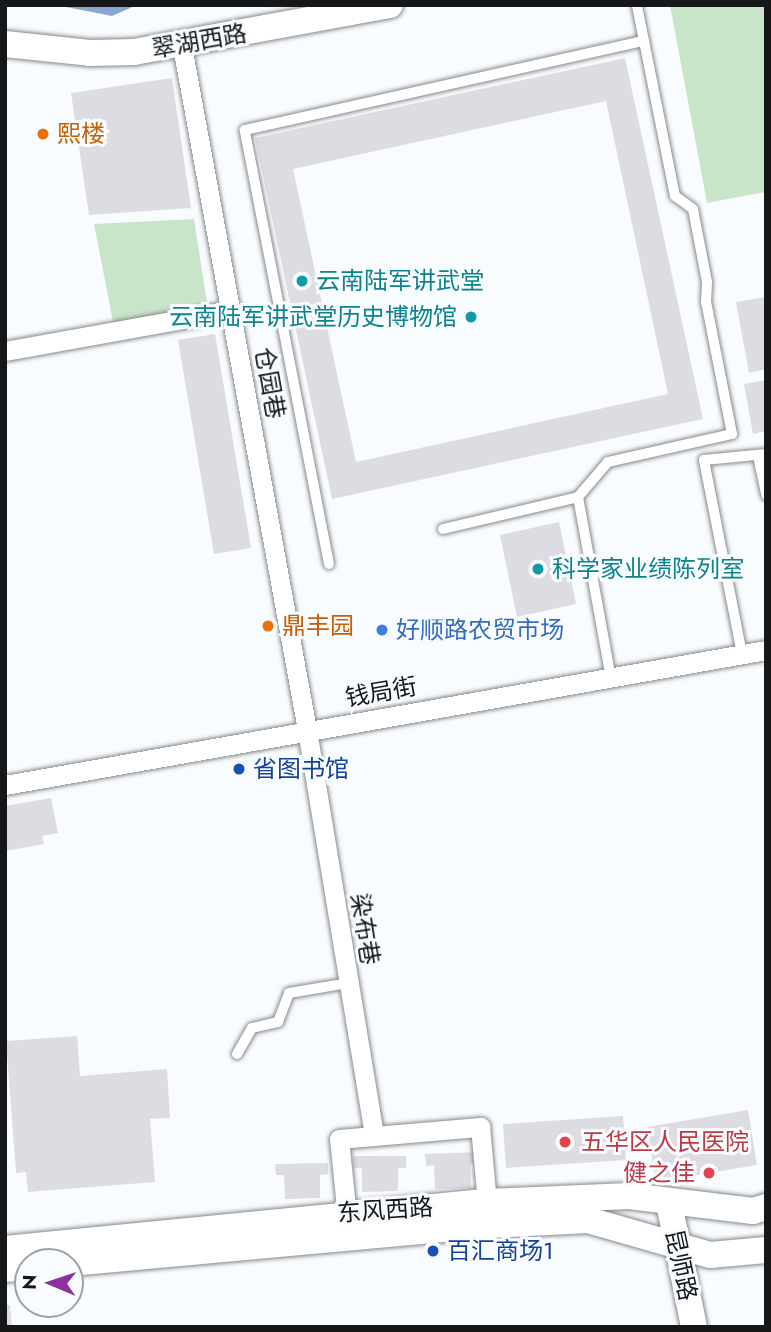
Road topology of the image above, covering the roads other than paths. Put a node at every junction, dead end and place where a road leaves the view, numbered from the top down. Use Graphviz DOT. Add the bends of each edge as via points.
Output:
graph roads {
  1 [pos="390,5"];
  2 [pos="637,5"];
  3 [pos="644,41"];
  4 [pos="5,44"];
  5 [pos="182,46"];
  6 [pos="232,310"];
  7 [pos="5,351"];
  8 [pos="762,455"];
  9 [pos="766,495"];
  10 [pos="578,497"];
  11 [pos="443,529"];
  12 [pos="330,564"];
  13 [pos="766,650"];
  14 [pos="742,654"];
  15 [pos="611,678"];
  16 [pos="307,730"];
  17 [pos="5,785"];
  18 [pos="349,983"];
  19 [pos="237,1054"];
  20 [pos="374,1136"];
  21 [pos="669,1203"];
  22 [pos="766,1207"];
  23 [pos="488,1213"];
  24 [pos="348,1225"];
  25 [pos="674,1245"];
  26 [pos="5,1249"];
  27 [pos="766,1250"];
  28 [pos="84,1261"];
  29 [pos="694,1327"];
  1 -- 5 [label="street, 翠湖西路"];
  2 -- 3 [label="lane"];
  3 -- 10 [label="lane" via="675,196 693,209 732,434 608,462"];
  3 -- 12 [label="lane" via="245,130"];
  4 -- 5 [label="street, 翠湖西路" via="90,53"];
  5 -- 6 [label="street, 仓园巷"];
  6 -- 7 [label="street"];
  6 -- 16 [label="street, 仓园巷"];
  8 -- 9 [label="lane"];
  8 -- 14 [label="lane" via="704,460"];
  10 -- 11 [label="lane"];
  10 -- 15 [label="lane"];
  13 -- 14 [label="street, 钱局街"];
  14 -- 15 [label="street, 钱局街"];
  15 -- 16 [label="street, 钱局街"];
  16 -- 17 [label="street, 钱局街"];
  16 -- 18 [label="street, 染布巷"];
  18 -- 19 [label="lane" via="289,993 278,1022 252,1028"];
  18 -- 20 [label="street, 染布巷"];
  20 -- 23 [label="street" via="480,1127"];
  20 -- 24 [label="street" via="339,1139"];
  21 -- 22 [label="street, 东风西路" via="753,1211"];
  21 -- 23 [label="street, 东风西路" via="629,1196"];
  21 -- 25 [label="street, 昆师路"];
  23 -- 24 [label="street, 东风西路"];
  23 -- 25 [label="street, 东风西路" via="588,1220"];
  24 -- 26 [label="street, 东风西路"];
  24 -- 28 [label="street, 东风西路"];
  25 -- 27 [label="street, 东风西路" via="710,1255"];
  25 -- 29 [label="street, 昆师路"];
}
